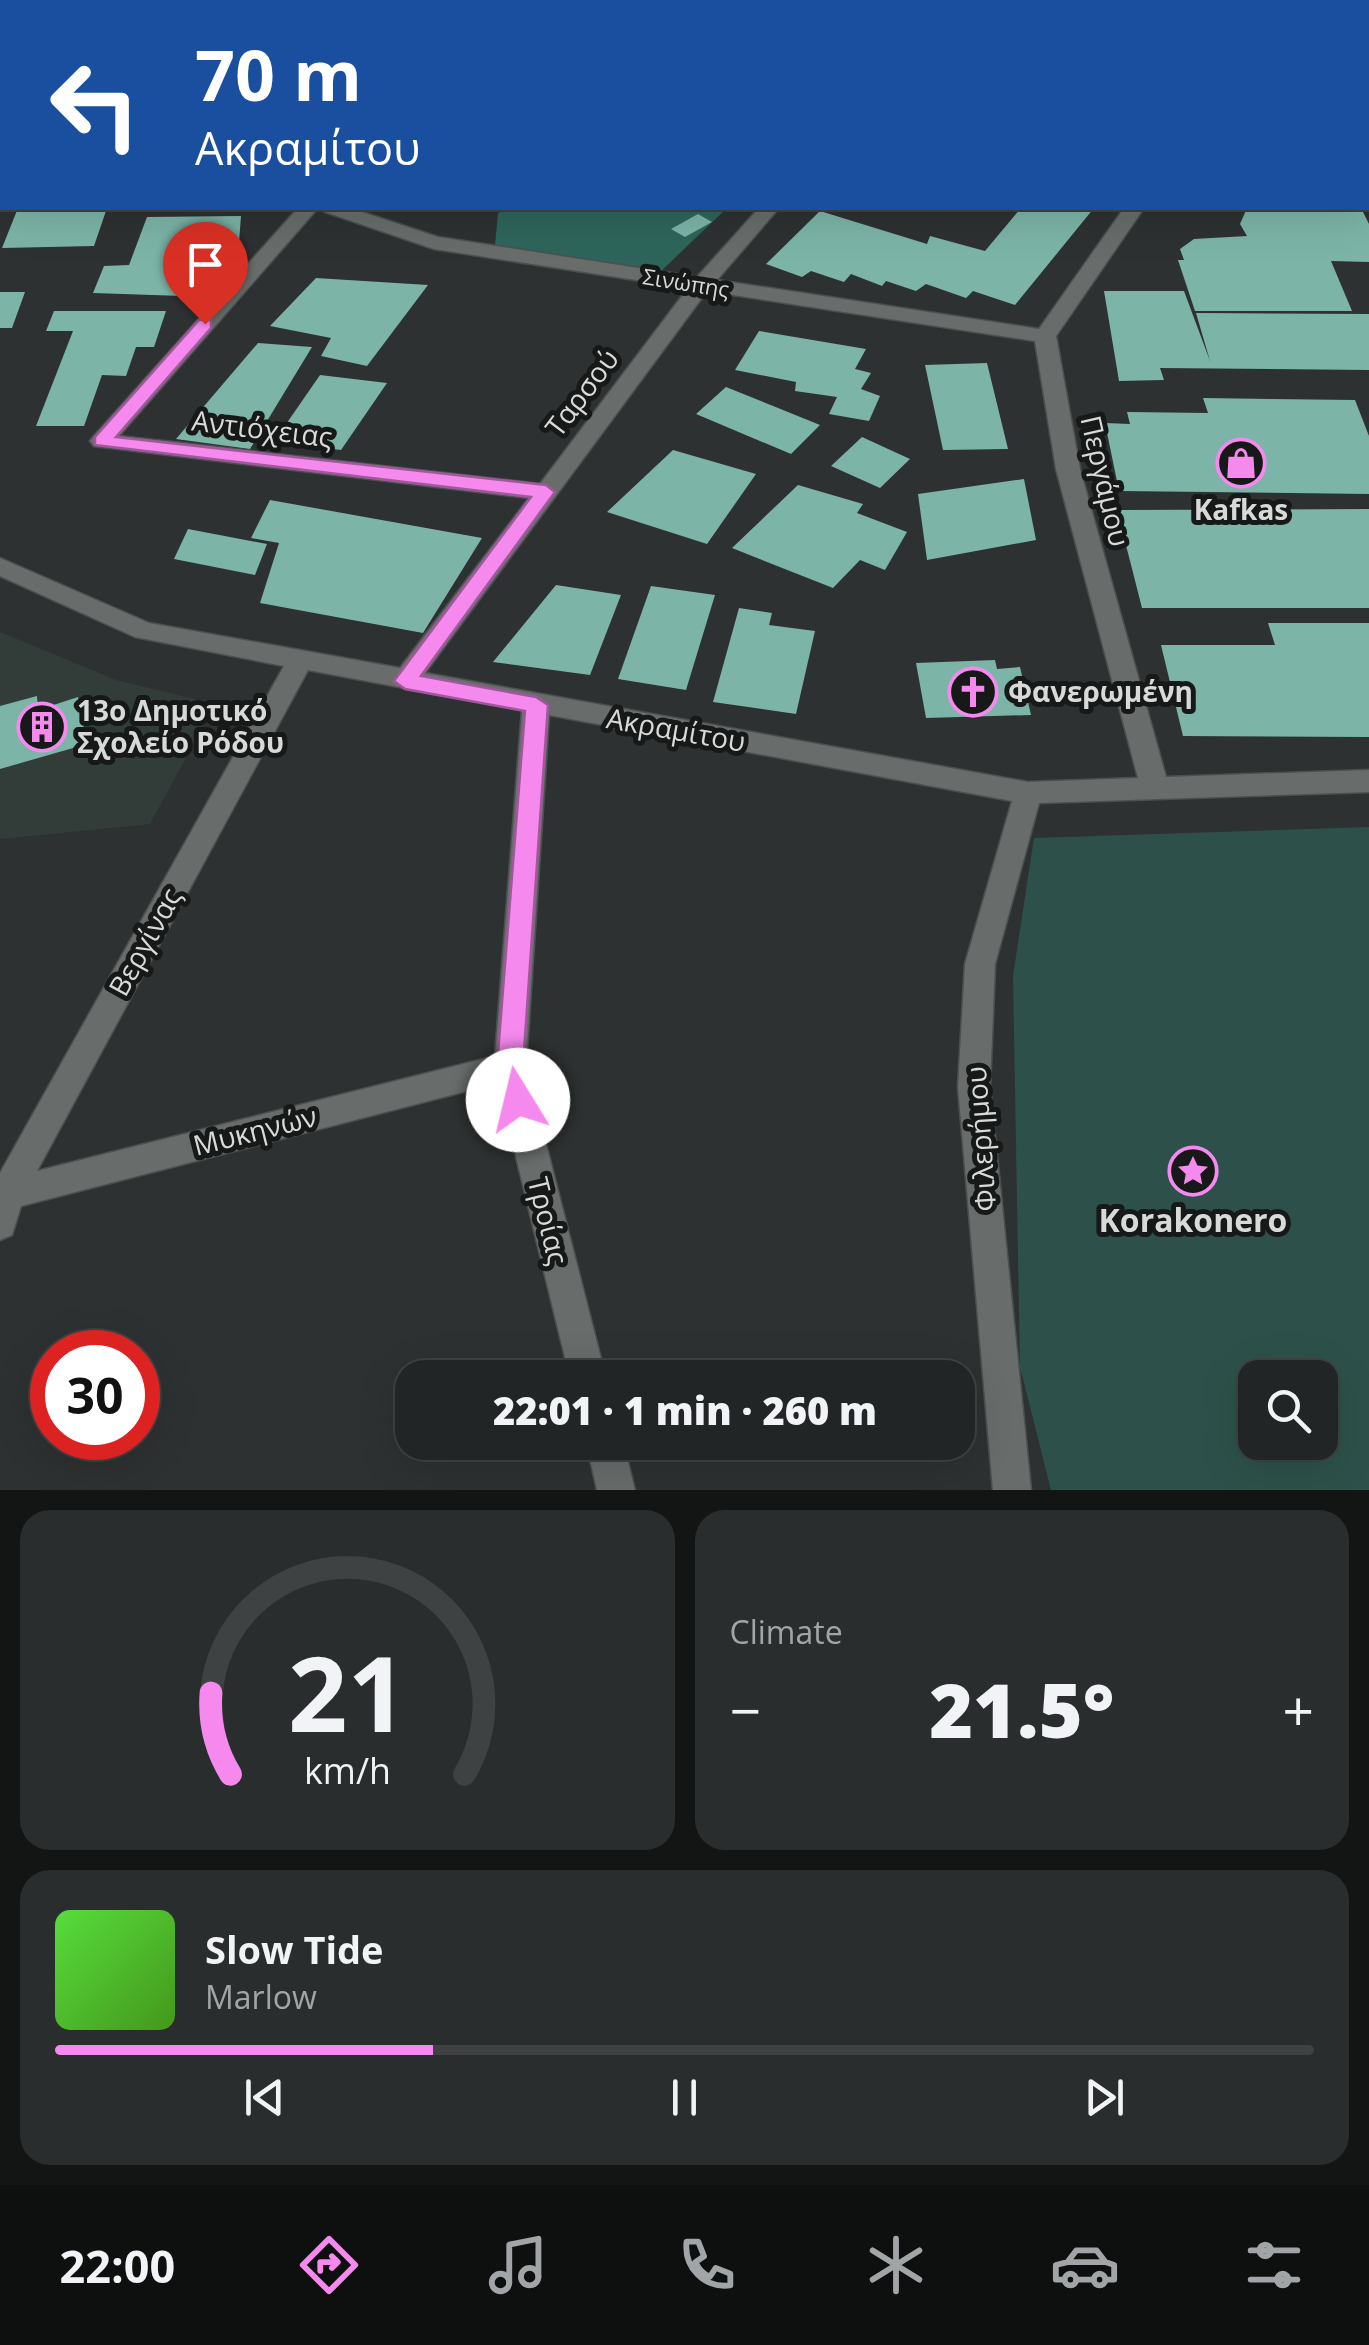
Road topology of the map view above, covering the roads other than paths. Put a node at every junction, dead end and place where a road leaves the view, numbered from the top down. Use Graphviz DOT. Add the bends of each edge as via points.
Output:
graph roads {
  1 [pos="306,210"];
  2 [pos="338,210"];
  3 [pos="767,210"];
  4 [pos="1133,210"];
  5 [pos="700,286"];
  6 [pos="1045,336"];
  7 [pos="546,492"];
  8 [pos="0,566"];
  9 [pos="299,662"];
  10 [pos="405,681"];
  11 [pos="536,705"];
  12 [pos="1369,781"];
  13 [pos="1155,789"];
  14 [pos="1028,794"];
  15 [pos="510,1066"];
  16 [pos="2,1205"];
  17 [pos="584,1360"];
  18 [pos="608,1460"];
  19 [pos="616,1490"];
  20 [pos="1012,1490"];
  1 -- 7 [label="street, Αντιόχειας" via="102,441"];
  2 -- 5 [label="street, Σινώπης" via="434,243"];
  3 -- 5 [label="street, Ταρσού"];
  4 -- 6 [label="street"];
  5 -- 6 [label="street, Σινώπης"];
  5 -- 7 [label="street, Ταρσού"];
  6 -- 13 [label="street, Περγάμου" via="1068,470"];
  7 -- 10 [label="street, Ταρσού"];
  8 -- 9 [label="street, Ακραμίτου" via="144,631"];
  9 -- 10 [label="street, Ακραμίτου"];
  9 -- 16 [label="street, Βεργίνας"];
  10 -- 11 [label="street, Ακραμίτου"];
  11 -- 14 [label="street, Ακραμίτου"];
  11 -- 15 [label="street, Τροίας"];
  12 -- 13 [label="street, Ακραμίτου"];
  13 -- 14 [label="street, Ακραμίτου"];
  14 -- 20 [label="street, Φιλερήμου" via="980,964 974,1087"];
  15 -- 16 [label="street, Μυκηνών"];
  15 -- 17 [label="street, Τροίας"];
  18 -- 19 [label="street"];
}
